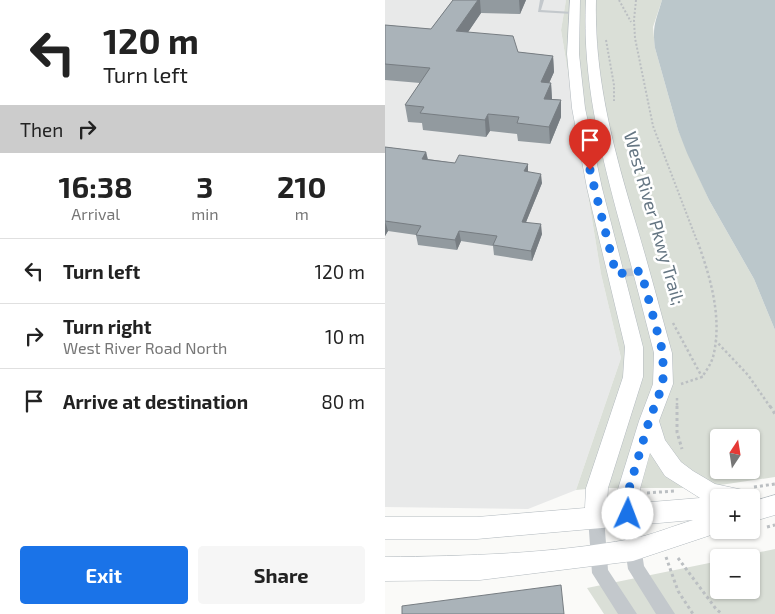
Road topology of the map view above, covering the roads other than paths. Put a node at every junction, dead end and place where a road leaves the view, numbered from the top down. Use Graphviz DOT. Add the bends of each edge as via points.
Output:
graph roads {
  1 [pos="542,0"];
  2 [pos="591,0"];
  3 [pos="574,7"];
  4 [pos="608,151"];
  5 [pos="586,152"];
  6 [pos="641,271"];
  7 [pos="616,274"];
  8 [pos="649,421"];
  9 [pos="710,491"];
  10 [pos="760,501"];
  11 [pos="775,504"];
  12 [pos="760,505"];
  13 [pos="710,508"];
  14 [pos="760,509"];
  15 [pos="628,514"];
  16 [pos="596,517"];
  17 [pos="710,525"];
  18 [pos="385,528"];
  19 [pos="633,550"];
  20 [pos="598,554"];
  21 [pos="385,569"];
  22 [pos="628,614"];
  23 [pos="666,614"];
  1 -- 3 [label="lane" via="539,10"];
  2 -- 4 [label="street" via="591,49"];
  3 -- 5 [label="street" via="571,41"];
  4 -- 5 [label="street"];
  4 -- 6 [label="street"];
  5 -- 7 [label="street"];
  6 -- 7 [label="street"];
  6 -- 8 [label="street" via="663,353 663,384"];
  7 -- 16 [label="street" via="634,347 633,377 597,488"];
  8 -- 9 [label="street" via="656,444 673,469"];
  8 -- 15 [label="street" via="629,489"];
  10 -- 11 [label="street"];
  11 -- 12 [label="street"];
  11 -- 14 [label="street"];
  13 -- 15 [label="street"];
  15 -- 16 [label="street"];
  15 -- 19 [label="street"];
  16 -- 18 [label="street" via="477,528"];
  16 -- 20 [label="street"];
  17 -- 19 [label="street"];
  19 -- 20 [label="street"];
  19 -- 23 [label="street" via="636,569"];
  20 -- 21 [label="street" via="480,568"];
  20 -- 22 [label="street" via="599,573"];
}
